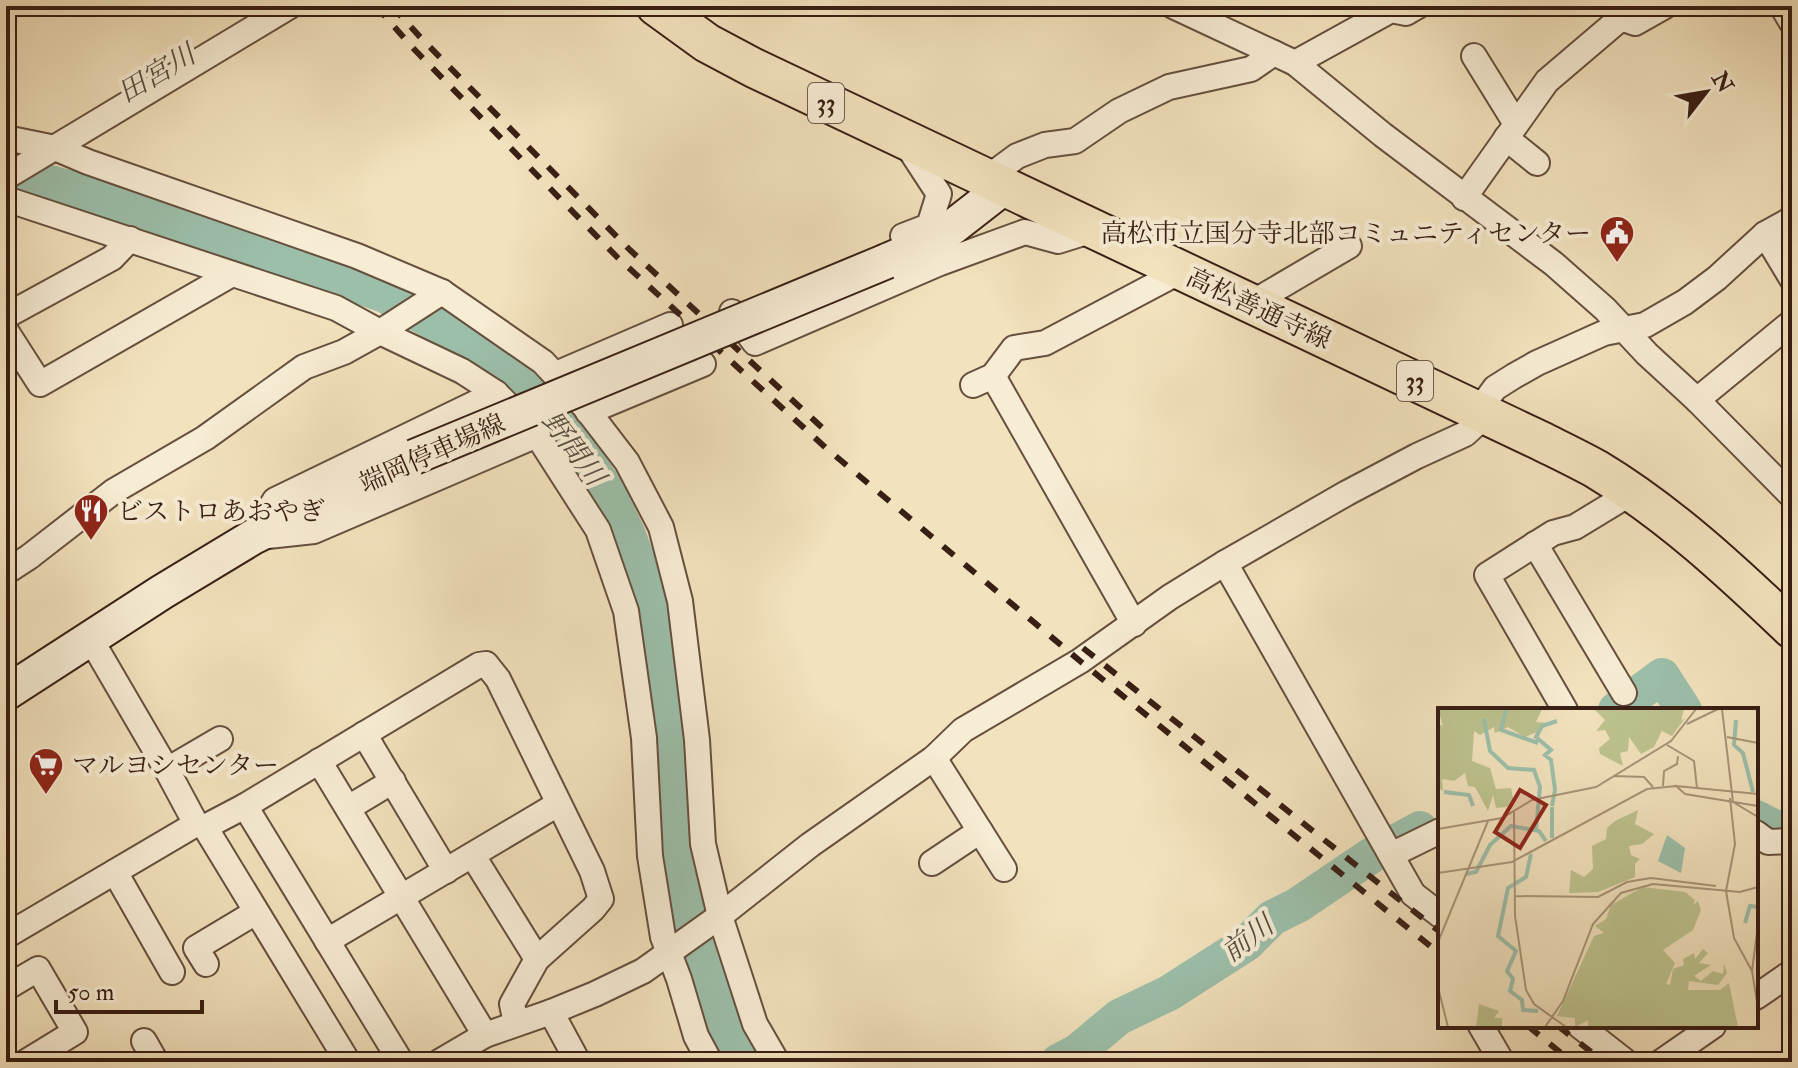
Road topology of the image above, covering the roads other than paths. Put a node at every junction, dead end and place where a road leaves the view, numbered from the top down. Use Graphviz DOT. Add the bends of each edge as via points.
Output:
graph roads {
  1 [pos="290,6"];
  2 [pos="656,6"];
  3 [pos="1173,6"];
  4 [pos="1418,6"];
  5 [pos="1665,6"];
  6 [pos="1782,6"];
  7 [pos="1616,12"];
  8 [pos="1792,23"];
  9 [pos="1474,56"];
  10 [pos="1285,58"];
  11 [pos="1511,131"];
  12 [pos="6,138"];
  13 [pos="904,141"];
  14 [pos="51,150"];
  15 [pos="1537,163"];
  16 [pos="6,177"];
  17 [pos="995,183"];
  18 [pos="1464,198"];
  19 [pos="6,199"];
  20 [pos="1792,219"];
  21 [pos="1093,230"];
  22 [pos="1765,234"];
  23 [pos="130,239"];
  24 [pos="1349,246"];
  25 [pos="1181,271"];
  26 [pos="232,274"];
  27 [pos="1792,279"];
  28 [pos="440,293"];
  29 [pos="1250,304"];
  30 [pos="6,316"];
  31 [pos="1792,322"];
  32 [pos="384,330"];
  33 [pos="1625,330"];
  34 [pos="6,331"];
  35 [pos="556,374"];
  36 [pos="496,393"];
  37 [pos="1697,400"];
  38 [pos="588,412"];
  39 [pos="1482,413"];
  40 [pos="537,435"];
  41 [pos="1631,493"];
  42 [pos="1792,496"];
  43 [pos="253,537"];
  44 [pos="1535,544"];
  45 [pos="1225,563"];
  46 [pos="6,572"];
  47 [pos="1787,615"];
  48 [pos="1134,624"];
  49 [pos="90,638"];
  50 [pos="6,693"];
  51 [pos="1624,693"];
  52 [pos="1564,708"];
  53 [pos="364,734"];
  54 [pos="220,739"];
  55 [pos="934,758"];
  56 [pos="319,761"];
  57 [pos="167,770"];
  58 [pos="393,781"];
  59 [pos="558,804"];
  60 [pos="245,806"];
  61 [pos="348,808"];
  62 [pos="200,825"];
  63 [pos="980,831"];
  64 [pos="1438,832"];
  65 [pos="1758,834"];
  66 [pos="1792,845"];
  67 [pos="1391,855"];
  68 [pos="473,856"];
  69 [pos="932,863"];
  70 [pos="1004,869"];
  71 [pos="446,871"];
  72 [pos="115,872"];
  73 [pos="403,897"];
  74 [pos="256,912"];
  75 [pos="1438,913"];
  76 [pos="717,918"];
  77 [pos="6,936"];
  78 [pos="327,941"];
  79 [pos="672,951"];
  80 [pos="537,959"];
  81 [pos="206,964"];
  82 [pos="172,972"];
  83 [pos="1792,972"];
  84 [pos="6,988"];
  85 [pos="1758,996"];
  86 [pos="551,1012"];
  87 [pos="516,1023"];
  88 [pos="1482,1028"];
  89 [pos="1583,1028"];
  90 [pos="1710,1028"];
  91 [pos="485,1035"];
  92 [pos="26,1062"];
  93 [pos="348,1062"];
  94 [pos="401,1062"];
  95 [pos="439,1062"];
  96 [pos="578,1062"];
  97 [pos="710,1062"];
  98 [pos="777,1062"];
  99 [pos="1502,1062"];
  100 [pos="1626,1062"];
  101 [pos="1661,1062"];
  1 -- 14 [label="street"];
  2 -- 13 [label="main road, 高松善通寺線 / 33" via="707,43"];
  3 -- 10 [label="street"];
  4 -- 10 [label="street" via="1406,13 1391,10"];
  5 -- 7 [label="street" via="1635,23"];
  6 -- 8 [label="street"];
  7 -- 11 [label="street" via="1547,81"];
  9 -- 11 [label="street"];
  10 -- 17 [label="street" via="1169,87 1119,111 1075,141 1017,156"];
  10 -- 18 [label="street"];
  11 -- 15 [label="street"];
  11 -- 18 [label="street"];
  12 -- 14 [label="street"];
  13 -- 17 [label="main road, 高松善通寺線 / 33"];
  13 -- 21 [label="street" via="939,194 929,226 729,308 755,343 1025,232 1058,241"];
  14 -- 16 [label="street"];
  14 -- 28 [label="street" via="357,256"];
  17 -- 21 [label="main road, 高松善通寺線 / 33"];
  17 -- 43 [label="main road, 端岡停車場線, bridge" via="936,240 414,457"];
  18 -- 33 [label="street" via="1554,264"];
  19 -- 23 [label="street"];
  20 -- 22 [label="street"];
  21 -- 25 [label="main road, 高松善通寺線 / 33"];
  22 -- 27 [label="street"];
  22 -- 33 [label="street" via="1685,302"];
  23 -- 26 [label="street"];
  23 -- 30 [label="street" via="112,258"];
  24 -- 29 [label="street"];
  25 -- 29 [label="main road, 高松善通寺線 / 33"];
  25 -- 48 [label="street" via="1045,343 1014,348 983,380"];
  26 -- 32 [label="street" via="336,308"];
  26 -- 34 [label="street" via="40,384"];
  28 -- 32 [label="street"];
  28 -- 35 [label="street"];
  29 -- 39 [label="main road, 高松善通寺線 / 33"];
  31 -- 37 [label="street"];
  32 -- 36 [label="street"];
  32 -- 46 [label="street" via="304,367 205,438 114,491"];
  33 -- 37 [label="street"];
  33 -- 39 [label="street" via="1604,333 1514,376 1495,388"];
  35 -- 38 [label="street"];
  35 -- 38 [label="street" via="667,327 703,364"];
  36 -- 40 [label="street"];
  36 -- 43 [label="street" via="275,500"];
  37 -- 42 [label="street"];
  38 -- 76 [label="street" via="627,462 661,527 682,617 703,844"];
  39 -- 41 [label="main road, 高松善通寺線 / 33" via="1596,469"];
  39 -- 45 [label="street" via="1465,434"];
  40 -- 43 [label="street" via="314,531"];
  40 -- 79 [label="street" via="598,530 626,611 644,738 650,856 663,937"];
  41 -- 44 [label="street"];
  41 -- 47 [label="main road, 高松善通寺線 / 33"];
  43 -- 49 [label="main road, 端岡停車場線"];
  44 -- 51 [label="street"];
  44 -- 52 [label="street" via="1487,575"];
  45 -- 48 [label="street"];
  45 -- 67 [label="street"];
  48 -- 55 [label="street" via="963,730"];
  49 -- 50 [label="main road, 端岡停車場線"];
  49 -- 57 [label="street"];
  53 -- 56 [label="street"];
  53 -- 58 [label="street"];
  53 -- 59 [label="street" via="486,664"];
  54 -- 57 [label="street"];
  55 -- 63 [label="street"];
  55 -- 76 [label="street"];
  56 -- 60 [label="street"];
  56 -- 61 [label="street"];
  57 -- 62 [label="street"];
  58 -- 61 [label="street"];
  58 -- 71 [label="street"];
  59 -- 68 [label="street"];
  59 -- 80 [label="street" via="601,899"];
  60 -- 62 [label="street"];
  60 -- 78 [label="street"];
  61 -- 73 [label="street"];
  62 -- 72 [label="street"];
  62 -- 74 [label="street"];
  63 -- 69 [label="street"];
  63 -- 70 [label="street"];
  64 -- 67 [label="street"];
  65 -- 66 [label="street" via="1768,842"];
  67 -- 75 [label="street" via="1413,894"];
  68 -- 71 [label="street"];
  68 -- 80 [label="street"];
  71 -- 73 [label="street"];
  72 -- 77 [label="street"];
  72 -- 82 [label="street"];
  73 -- 78 [label="street"];
  73 -- 91 [label="street"];
  74 -- 81 [label="street" via="196,948"];
  74 -- 93 [label="street"];
  76 -- 79 [label="street"];
  76 -- 98 [label="street" via="755,1024"];
  78 -- 94 [label="street"];
  79 -- 86 [label="street" via="643,971"];
  79 -- 97 [label="street" via="696,1036"];
  80 -- 87 [label="street" via="512,1004"];
  83 -- 85 [label="street"];
  84 -- 92 [label="street" via="38,969 75,1032"];
  86 -- 87 [label="street"];
  86 -- 96 [label="street"];
  87 -- 91 [label="street"];
  88 -- 99 [label="street"];
  89 -- 100 [label="street"];
  90 -- 101 [label="street"];
  91 -- 95 [label="street"];
}
